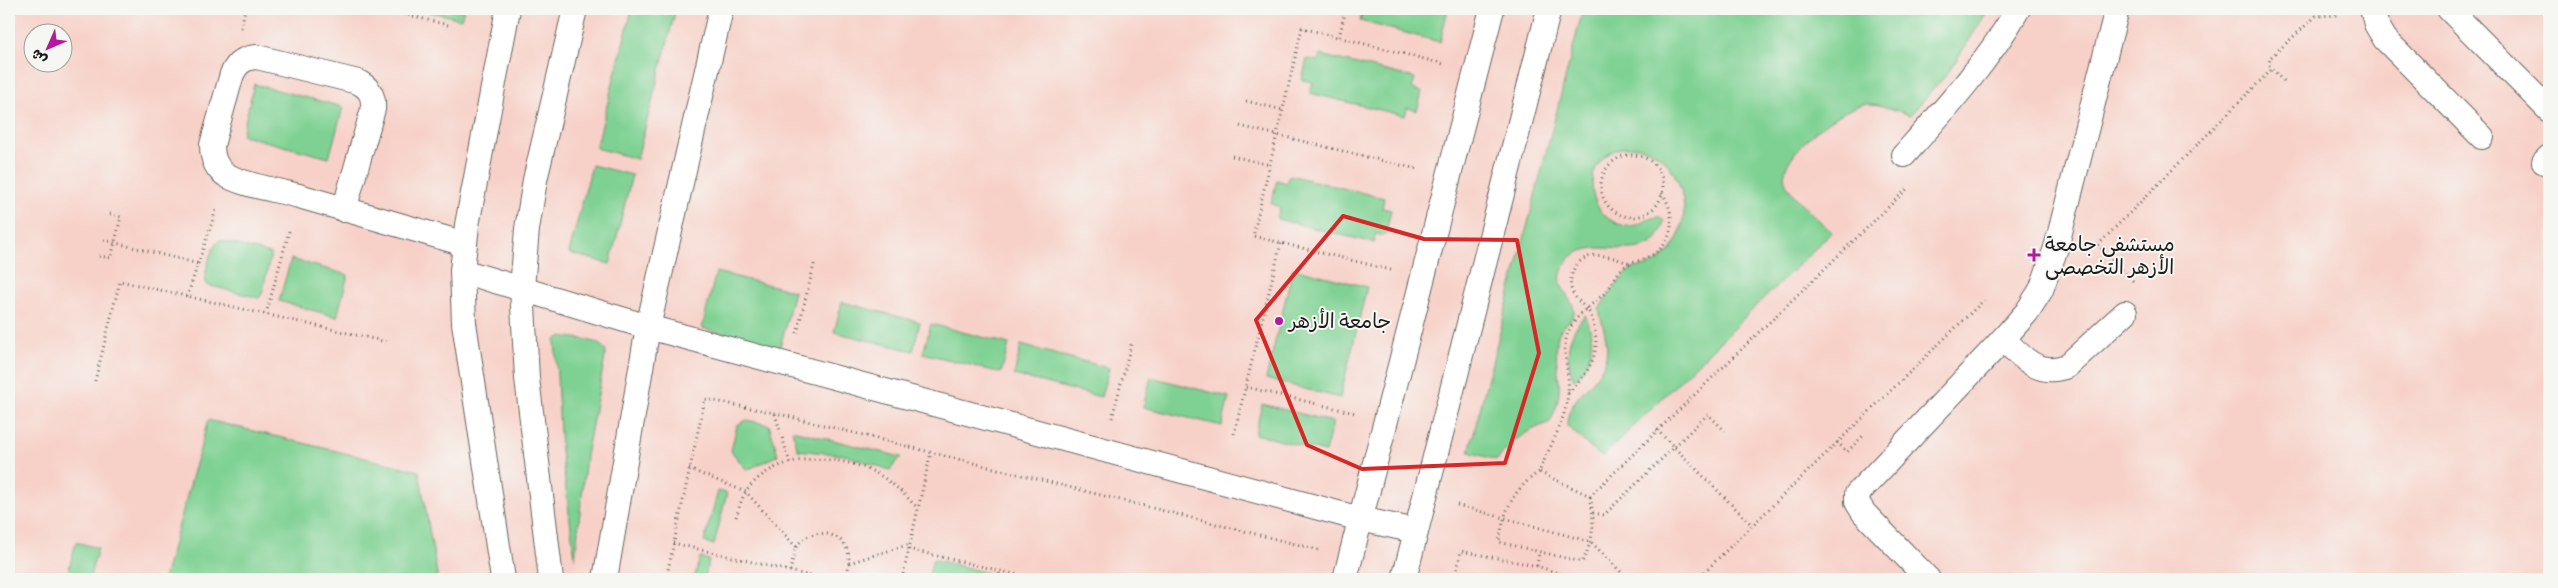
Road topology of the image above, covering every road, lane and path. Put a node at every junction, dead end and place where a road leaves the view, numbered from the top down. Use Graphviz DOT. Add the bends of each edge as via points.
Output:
graph roads {
  1 [pos="384,9"];
  2 [pos="508,9"];
  3 [pos="575,9"];
  4 [pos="720,9"];
  5 [pos="1346,9"];
  6 [pos="1492,9"];
  7 [pos="1549,9"];
  8 [pos="2018,9"];
  9 [pos="2117,9"];
  10 [pos="2372,9"];
  11 [pos="2450,9"];
  12 [pos="2334,14"];
  13 [pos="448,24"];
  14 [pos="1339,37"];
  15 [pos="2272,69"];
  16 [pos="1476,72"];
  17 [pos="2283,81"];
  18 [pos="1246,101"];
  19 [pos="1283,110"];
  20 [pos="2549,110"];
  21 [pos="1240,126"];
  22 [pos="1276,135"];
  23 [pos="2482,137"];
  24 [pos="1904,155"];
  25 [pos="1232,156"];
  26 [pos="1270,165"];
  27 [pos="227,175"];
  28 [pos="1449,177"];
  29 [pos="1662,193"];
  30 [pos="299,196"];
  31 [pos="344,210"];
  32 [pos="110,214"];
  33 [pos="104,240"];
  34 [pos="114,242"];
  35 [pos="1281,243"];
  36 [pos="465,244"];
  37 [pos="99,256"];
  38 [pos="815,261"];
  39 [pos="199,264"];
  40 [pos="1629,264"];
  41 [pos="462,271"];
  42 [pos="1423,277"];
  43 [pos="522,288"];
  44 [pos="187,297"];
  45 [pos="1984,300"];
  46 [pos="1587,310"];
  47 [pos="2124,313"];
  48 [pos="266,314"];
  49 [pos="648,327"];
  50 [pos="1952,330"];
  51 [pos="1957,335"];
  52 [pos="2004,339"];
  53 [pos="1132,341"];
  54 [pos="387,342"];
  55 [pos="789,364"];
  56 [pos="95,380"];
  57 [pos="1246,387"];
  58 [pos="1568,393"];
  59 [pos="775,413"];
  60 [pos="1386,421"];
  61 [pos="1657,430"];
  62 [pos="1726,431"];
  63 [pos="1234,434"];
  64 [pos="1837,442"];
  65 [pos="1673,446"];
  66 [pos="1104,449"];
  67 [pos="931,452"];
  68 [pos="1847,452"];
  69 [pos="790,463"];
  70 [pos="688,469"];
  71 [pos="1539,472"];
  72 [pos="746,492"];
  73 [pos="1590,496"];
  74 [pos="1425,497"];
  75 [pos="918,509"];
  76 [pos="1593,513"];
  77 [pos="736,517"];
  78 [pos="1360,518"];
  79 [pos="1503,518"];
  80 [pos="1752,525"];
  81 [pos="1416,532"];
  82 [pos="1591,542"];
  83 [pos="672,543"];
  84 [pos="909,546"];
  85 [pos="797,548"];
  86 [pos="1539,552"];
  87 [pos="849,563"];
  88 [pos="1537,566"];
  89 [pos="1348,569"];
  90 [pos="790,571"];
  91 [pos="1000,571"];
  92 [pos="503,579"];
  93 [pos="551,579"];
  94 [pos="605,579"];
  95 [pos="666,579"];
  96 [pos="823,579"];
  97 [pos="846,579"];
  98 [pos="902,579"];
  99 [pos="998,579"];
  100 [pos="1035,579"];
  101 [pos="1404,579"];
  102 [pos="1455,579"];
  103 [pos="1576,579"];
  104 [pos="1628,579"];
  105 [pos="1697,579"];
  106 [pos="1928,579"];
  1 -- 13 [label="path"];
  2 -- 36 [label="lane"];
  3 -- 43 [label="lane" via="536,180 527,229"];
  4 -- 49 [label="lane"];
  5 -- 14 [label="path"];
  6 -- 16 [label="lane"];
  7 -- 74 [label="lane"];
  8 -- 24 [label="lane" via="1967,82"];
  9 -- 52 [label="lane" via="2049,273 2027,312"];
  10 -- 23 [label="lane" via="2376,24 2386,39"];
  11 -- 20 [label="lane"];
  12 -- 15 [label="path" via="2316,16 2309,22 2270,58 2268,63"];
  14 -- 16 [label="path"];
  14 -- 19 [label="path" via="1302,28"];
  15 -- 17 [label="path"];
  15 -- 47 [label="path" via="2098,245 2145,293"];
  16 -- 28 [label="lane"];
  18 -- 19 [label="path"];
  19 -- 22 [label="path"];
  21 -- 22 [label="path"];
  22 -- 26 [label="path"];
  22 -- 28 [label="path"];
  24 -- 61 [label="path" via="1922,174"];
  25 -- 26 [label="path"];
  26 -- 35 [label="path" via="1253,236"];
  27 -- 30 [label="lane"];
  27 -- 31 [label="lane" via="215,162 212,145 232,74 246,58 257,57 358,82 371,92 374,100"];
  27 -- 39 [label="path"];
  28 -- 42 [label="lane"];
  29 -- 29 [label="path" via="1660,171 1642,156 1631,154 1610,163 1601,184 1608,206 1628,217 1650,212"];
  29 -- 40 [label="path" via="1672,213 1670,234 1657,252"];
  30 -- 31 [label="lane"];
  30 -- 48 [label="path"];
  31 -- 36 [label="lane"];
  32 -- 34 [label="path" via="121,217"];
  33 -- 34 [label="path"];
  34 -- 37 [label="path" via="111,258"];
  34 -- 39 [label="path"];
  35 -- 42 [label="path"];
  35 -- 57 [label="path"];
  36 -- 41 [label="lane"];
  38 -- 55 [label="path"];
  39 -- 44 [label="path"];
  40 -- 46 [label="path" via="1617,273 1606,292"];
  40 -- 46 [label="path" via="1601,256 1590,256 1579,262 1571,277 1571,288"];
  41 -- 43 [label="lane"];
  41 -- 92 [label="lane" via="464,323"];
  42 -- 60 [label="lane"];
  43 -- 49 [label="lane"];
  43 -- 93 [label="lane" via="527,378"];
  44 -- 48 [label="path"];
  44 -- 56 [label="path" via="120,281"];
  45 -- 50 [label="path"];
  46 -- 58 [label="path" via="1570,329 1566,342 1564,357"];
  46 -- 58 [label="path" via="1597,348 1587,374"];
  47 -- 52 [label="lane" via="2067,366 2058,369 2031,365"];
  48 -- 54 [label="path"];
  49 -- 55 [label="lane"];
  49 -- 94 [label="lane"];
  50 -- 51 [label="path"];
  50 -- 64 [label="path"];
  52 -- 106 [label="lane" via="1857,494 1857,502 1864,513"];
  53 -- 66 [label="path"];
  55 -- 66 [label="lane"];
  57 -- 60 [label="path"];
  57 -- 63 [label="path"];
  58 -- 71 [label="path"];
  59 -- 67 [label="path"];
  59 -- 69 [label="path"];
  59 -- 70 [label="path" via="705,399"];
  60 -- 78 [label="lane"];
  61 -- 65 [label="path"];
  61 -- 73 [label="path"];
  62 -- 65 [label="path" via="1708,414"];
  64 -- 68 [label="path"];
  64 -- 80 [label="path"];
  65 -- 76 [label="path" via="1604,515"];
  65 -- 80 [label="path"];
  66 -- 78 [label="lane"];
  67 -- 75 [label="path"];
  67 -- 89 [label="path"];
  69 -- 72 [label="path" via="758,479"];
  69 -- 75 [label="path" via="831,460 852,464 890,482"];
  70 -- 72 [label="path"];
  70 -- 83 [label="path"];
  71 -- 73 [label="path"];
  71 -- 79 [label="path" via="1516,491"];
  72 -- 77 [label="path"];
  72 -- 85 [label="path"];
  73 -- 76 [label="path"];
  74 -- 79 [label="path"];
  74 -- 81 [label="lane"];
  75 -- 84 [label="path"];
  76 -- 82 [label="path"];
  78 -- 81 [label="lane"];
  78 -- 89 [label="lane"];
  79 -- 82 [label="path"];
  79 -- 86 [label="path" via="1499,542"];
  80 -- 105 [label="path"];
  81 -- 101 [label="lane"];
  82 -- 86 [label="path" via="1582,562"];
  82 -- 104 [label="path"];
  83 -- 90 [label="path"];
  83 -- 95 [label="path"];
  84 -- 87 [label="path"];
  84 -- 91 [label="path"];
  84 -- 98 [label="path"];
  85 -- 87 [label="path" via="813,534 829,534 843,542"];
  85 -- 90 [label="path"];
  86 -- 88 [label="path"];
  87 -- 97 [label="path"];
  88 -- 102 [label="path" via="1461,551"];
  88 -- 103 [label="path"];
  90 -- 96 [label="path"];
  91 -- 99 [label="path"];
  91 -- 100 [label="path"];
}
